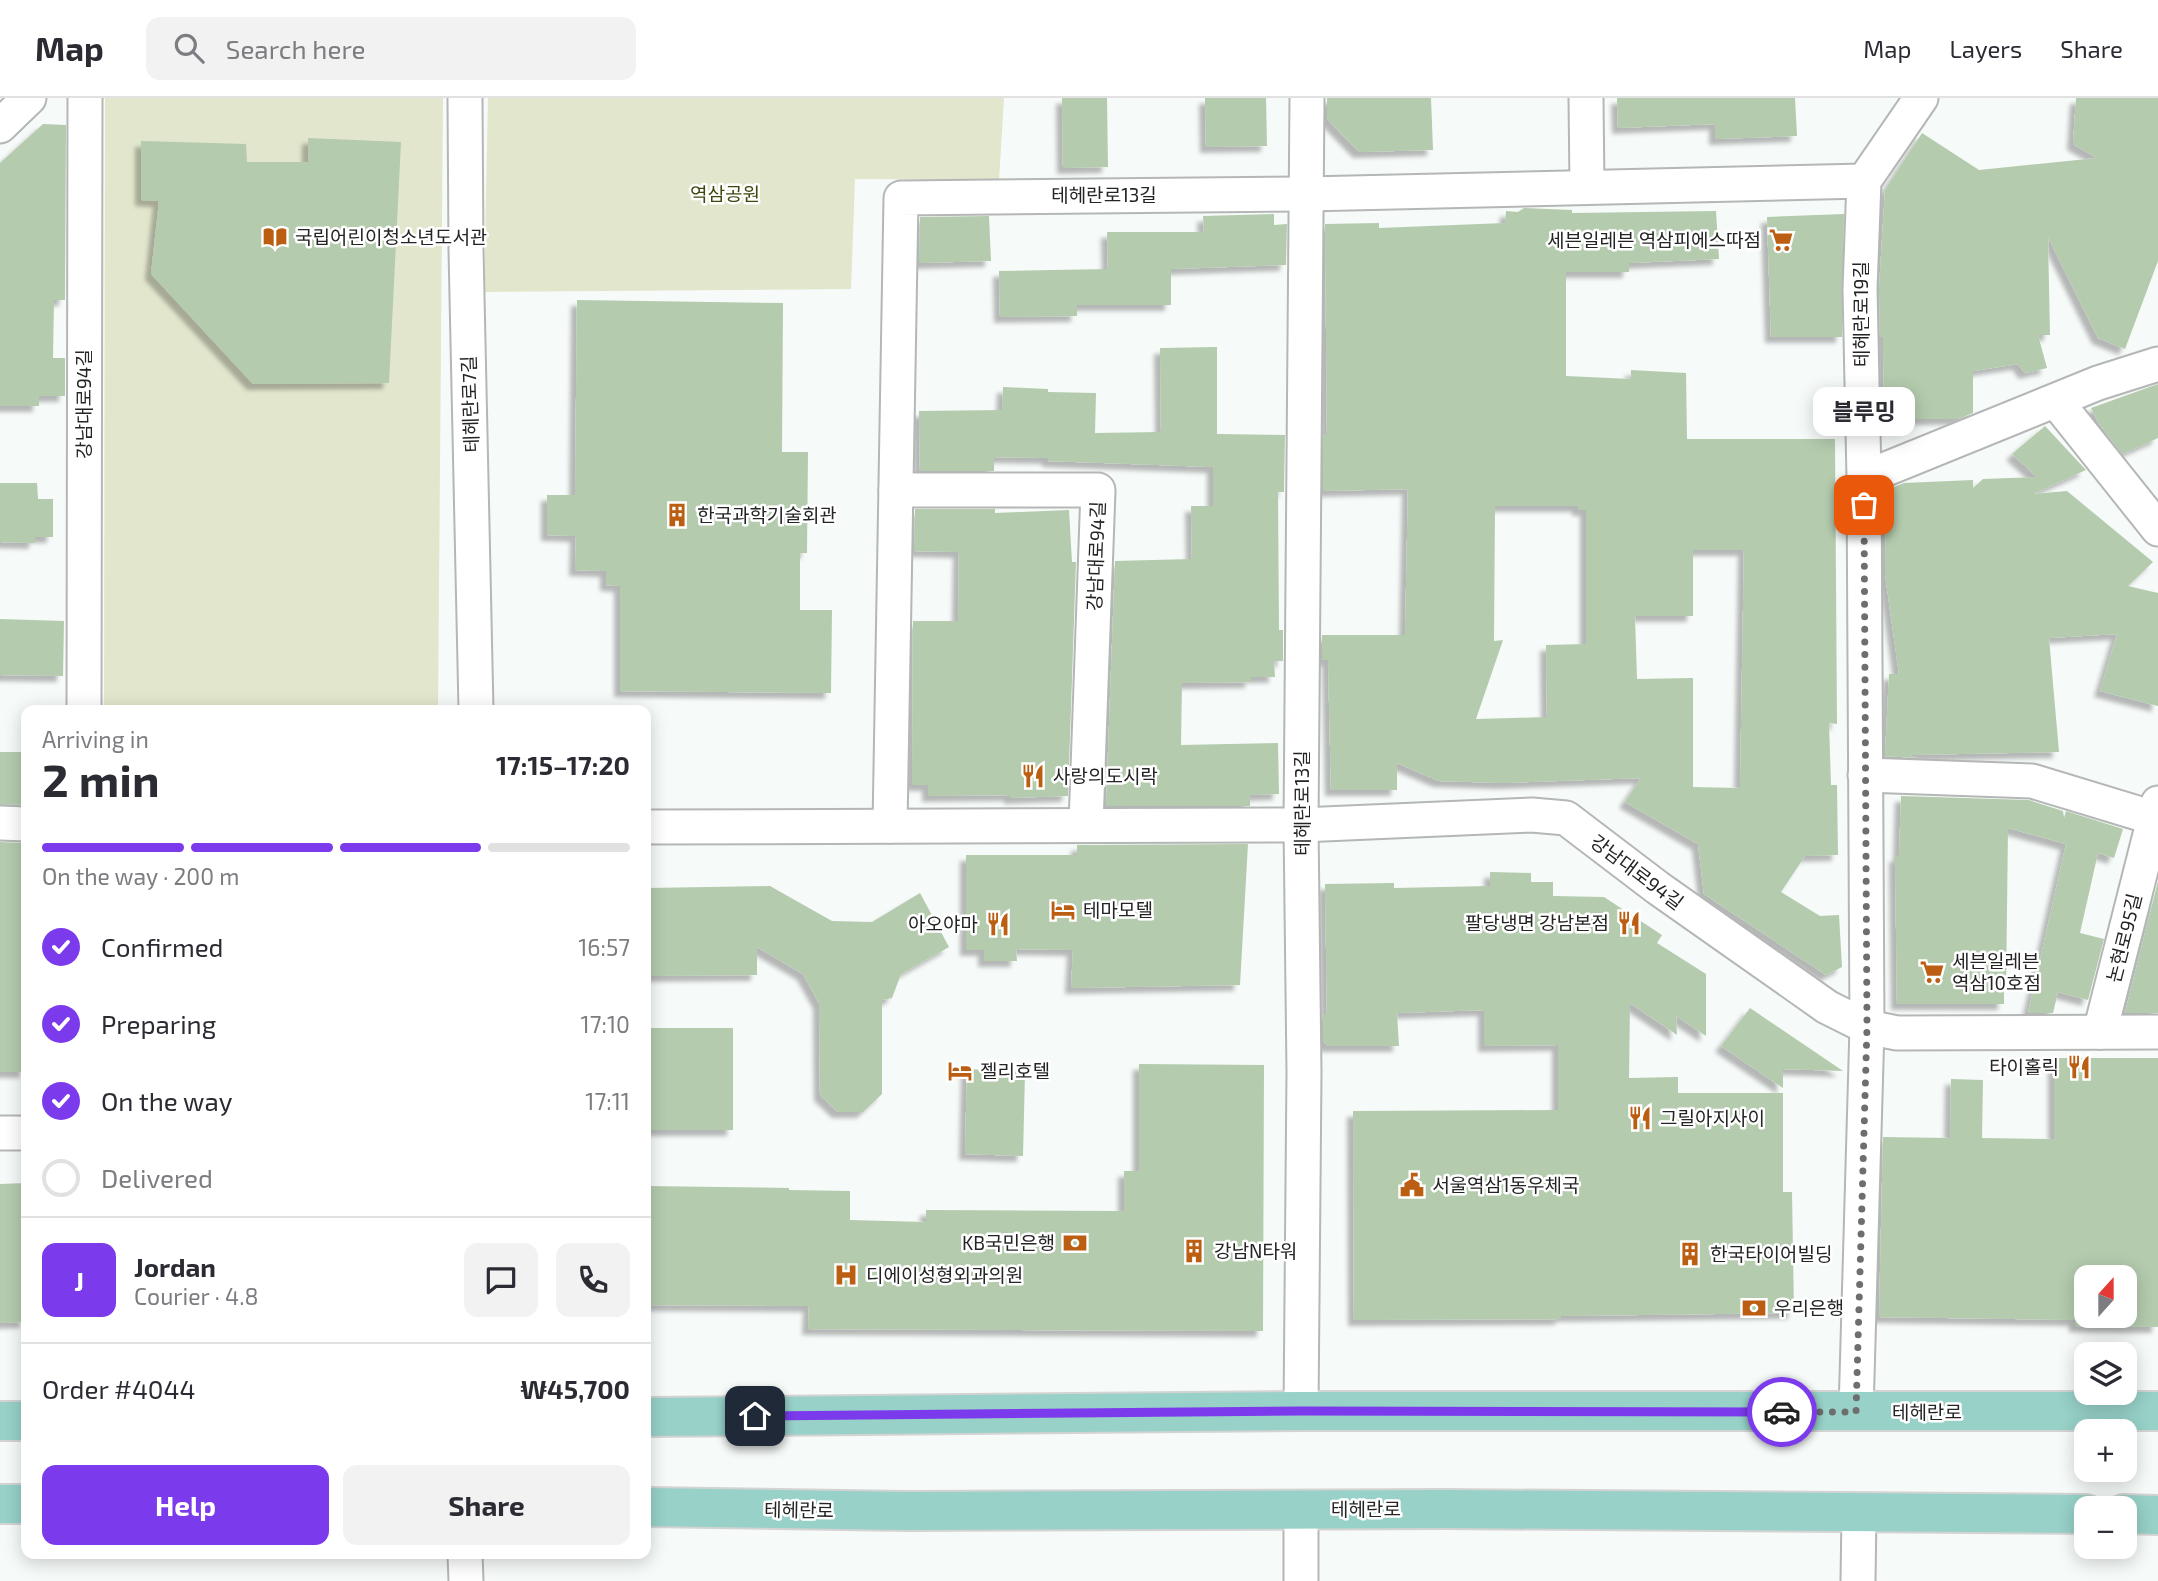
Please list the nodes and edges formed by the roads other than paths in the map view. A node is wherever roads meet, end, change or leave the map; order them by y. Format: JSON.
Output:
{"nodes":[{"id":1,"x":29,"y":98,"type":"edge"},
{"id":2,"x":85,"y":98,"type":"edge"},
{"id":3,"x":465,"y":98,"type":"edge"},
{"id":4,"x":1307,"y":98,"type":"edge"},
{"id":5,"x":1586,"y":98,"type":"edge"},
{"id":6,"x":1921,"y":98,"type":"edge"},
{"id":7,"x":0,"y":126,"type":"edge"},
{"id":8,"x":1864,"y":181,"type":"junction"},
{"id":9,"x":1587,"y":186,"type":"junction"},
{"id":10,"x":1307,"y":194,"type":"junction"},
{"id":11,"x":2156,"y":359,"type":"edge"},
{"id":12,"x":2056,"y":401,"type":"junction"},
{"id":13,"x":1864,"y":478,"type":"junction"},
{"id":14,"x":896,"y":491,"type":"junction"},
{"id":15,"x":2158,"y":529,"type":"edge"},
{"id":16,"x":84,"y":705,"type":"edge"},
{"id":17,"x":476,"y":705,"type":"edge"},
{"id":18,"x":1865,"y":775,"type":"junction"},
{"id":19,"x":2156,"y":811,"type":"edge"},
{"id":20,"x":0,"y":823,"type":"edge"},
{"id":21,"x":21,"y":824,"type":"edge"},
{"id":22,"x":1086,"y":824,"type":"junction"},
{"id":23,"x":1301,"y":825,"type":"junction"},
{"id":24,"x":890,"y":826,"type":"junction"},
{"id":25,"x":651,"y":827,"type":"edge"},
{"id":26,"x":1867,"y":1027,"type":"junction"},
{"id":27,"x":2100,"y":1032,"type":"junction"},
{"id":28,"x":2158,"y":1032,"type":"edge"},
{"id":29,"x":0,"y":1133,"type":"edge"},
{"id":30,"x":21,"y":1133,"type":"edge"},
{"id":31,"x":1301,"y":1411,"type":"junction"},
{"id":32,"x":2158,"y":1411,"type":"edge"},
{"id":33,"x":1856,"y":1412,"type":"junction"},
{"id":34,"x":651,"y":1418,"type":"edge"},
{"id":35,"x":0,"y":1421,"type":"edge"},
{"id":36,"x":21,"y":1421,"type":"edge"},
{"id":37,"x":0,"y":1504,"type":"edge"},
{"id":38,"x":21,"y":1504,"type":"edge"},
{"id":39,"x":651,"y":1507,"type":"edge"},
{"id":40,"x":1301,"y":1509,"type":"junction"},
{"id":41,"x":1859,"y":1513,"type":"junction"},
{"id":42,"x":2074,"y":1514,"type":"edge"},
{"id":43,"x":2137,"y":1514,"type":"edge"},
{"id":44,"x":2158,"y":1515,"type":"edge"},
{"id":45,"x":466,"y":1559,"type":"edge"},
{"id":46,"x":466,"y":1581,"type":"edge"},
{"id":47,"x":1301,"y":1581,"type":"edge"},
{"id":48,"x":1858,"y":1581,"type":"edge"}],
"edges":[{"from":1,"to":7,"type":"street"},
{"from":2,"to":16,"type":"street","name":"강남대로94길"},
{"from":3,"to":17,"type":"street","name":"테헤란로7길"},
{"from":4,"to":10,"type":"street","name":"테헤란로13길"},
{"from":5,"to":9,"type":"street"},
{"from":6,"to":8,"type":"street"},
{"from":8,"to":9,"type":"street"},
{"from":8,"to":13,"type":"street","name":"테헤란로19길"},
{"from":9,"to":10,"type":"street"},
{"from":10,"to":14,"type":"street","name":"테헤란로13길"},
{"from":10,"to":23,"type":"street","name":"테헤란로13길"},
{"from":11,"to":12,"type":"street"},
{"from":12,"to":13,"type":"street"},
{"from":12,"to":15,"type":"street"},
{"from":13,"to":18,"type":"street","name":"테헤란로19길"},
{"from":14,"to":22,"type":"street","name":"강남대로94길"},
{"from":14,"to":24,"type":"street"},
{"from":18,"to":19,"type":"street"},
{"from":18,"to":26,"type":"street","name":"테헤란로19길"},
{"from":19,"to":27,"type":"street","name":"논현로95길"},
{"from":20,"to":21,"type":"street"},
{"from":22,"to":23,"type":"street","name":"강남대로94길"},
{"from":22,"to":24,"type":"street","name":"강남대로94길"},
{"from":23,"to":26,"type":"street","name":"강남대로94길"},
{"from":23,"to":31,"type":"street","name":"테헤란로13길"},
{"from":24,"to":25,"type":"street","name":"강남대로94길"},
{"from":26,"to":27,"type":"street","name":"강남대로94길"},
{"from":26,"to":33,"type":"street","name":"테헤란로19길"},
{"from":27,"to":28,"type":"street","name":"강남대로94길"},
{"from":29,"to":30,"type":"street"},
{"from":31,"to":33,"type":"main road","name":"테헤란로"},
{"from":31,"to":34,"type":"main road","name":"테헤란로"},
{"from":32,"to":33,"type":"main road","name":"테헤란로"},
{"from":35,"to":36,"type":"main road"},
{"from":37,"to":38,"type":"main road"},
{"from":39,"to":40,"type":"main road","name":"테헤란로"},
{"from":40,"to":41,"type":"main road","name":"테헤란로"},
{"from":40,"to":47,"type":"street"},
{"from":41,"to":42,"type":"main road","name":"테헤란로"},
{"from":41,"to":48,"type":"street"},
{"from":43,"to":44,"type":"main road"},
{"from":45,"to":46,"type":"street"}]}
